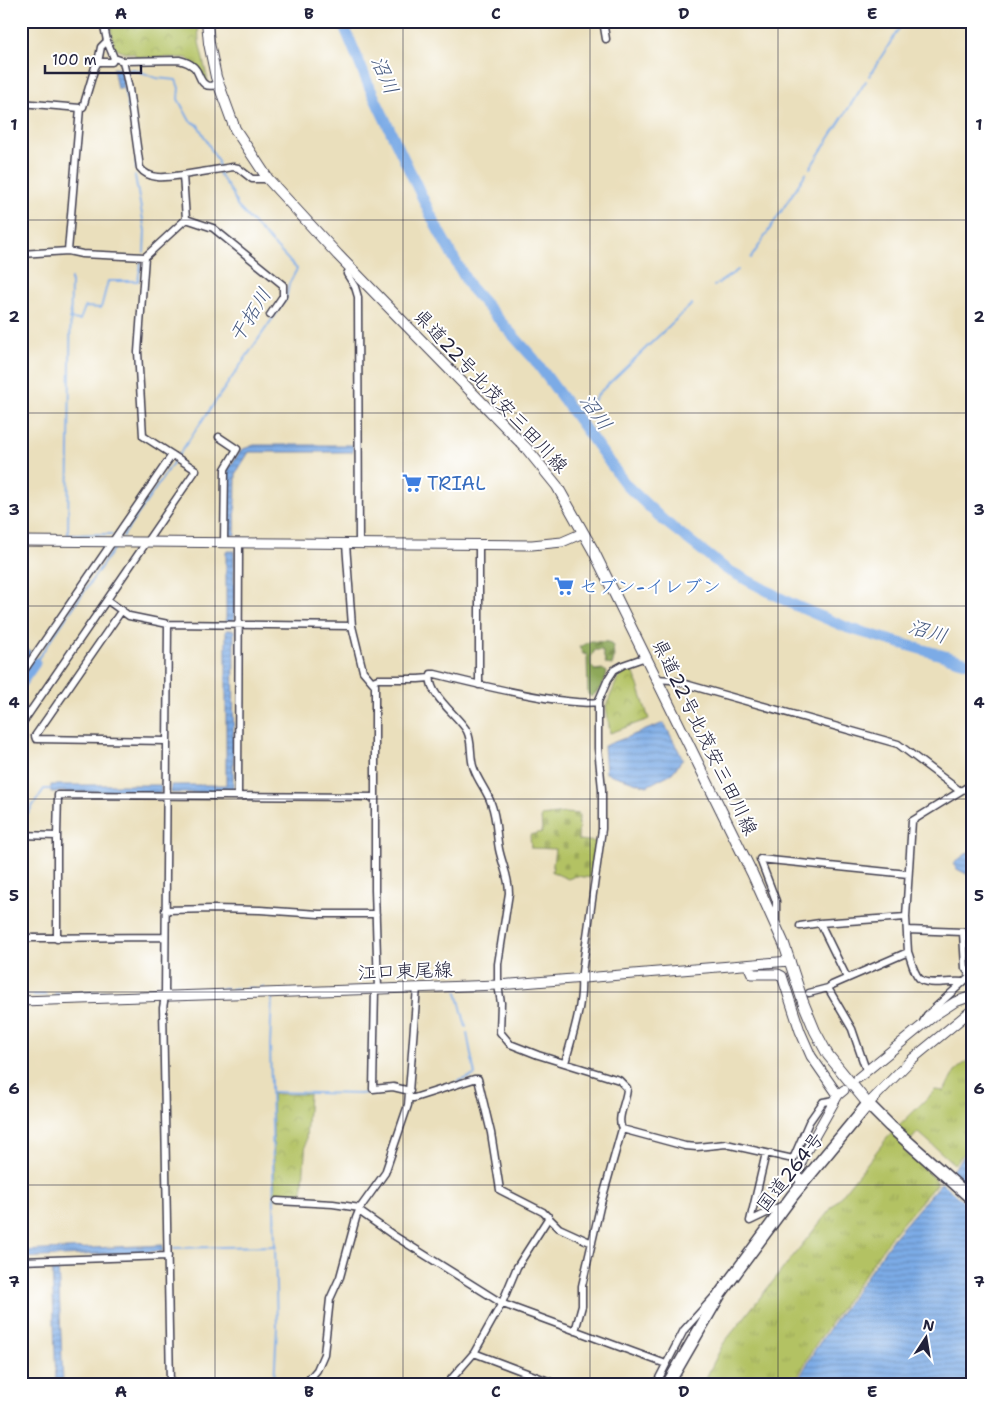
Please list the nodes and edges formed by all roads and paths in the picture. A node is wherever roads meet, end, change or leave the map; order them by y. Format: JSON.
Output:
{"nodes":[{"id":1,"x":103,"y":21,"type":"edge"},
{"id":2,"x":207,"y":21,"type":"edge"},
{"id":3,"x":603,"y":21,"type":"edge"},
{"id":4,"x":606,"y":39,"type":"dead end"},
{"id":5,"x":107,"y":41,"type":"junction"},
{"id":6,"x":114,"y":58,"type":"junction"},
{"id":7,"x":123,"y":61,"type":"junction"},
{"id":8,"x":98,"y":62,"type":"junction"},
{"id":9,"x":219,"y":85,"type":"junction"},
{"id":10,"x":21,"y":103,"type":"edge"},
{"id":11,"x":80,"y":108,"type":"junction"},
{"id":12,"x":183,"y":175,"type":"junction"},
{"id":13,"x":268,"y":179,"type":"junction"},
{"id":14,"x":186,"y":219,"type":"junction"},
{"id":15,"x":68,"y":252,"type":"junction"},
{"id":16,"x":21,"y":254,"type":"edge"},
{"id":17,"x":145,"y":257,"type":"junction"},
{"id":18,"x":350,"y":267,"type":"junction"},
{"id":19,"x":270,"y":315,"type":"dead end"},
{"id":20,"x":219,"y":437,"type":"dead end"},
{"id":21,"x":175,"y":457,"type":"junction"},
{"id":22,"x":583,"y":533,"type":"junction"},
{"id":23,"x":21,"y":541,"type":"edge"},
{"id":24,"x":113,"y":541,"type":"junction"},
{"id":25,"x":147,"y":542,"type":"junction"},
{"id":26,"x":224,"y":543,"type":"junction"},
{"id":27,"x":239,"y":543,"type":"junction"},
{"id":28,"x":346,"y":544,"type":"junction"},
{"id":29,"x":359,"y":544,"type":"junction"},
{"id":30,"x":479,"y":544,"type":"junction"},
{"id":31,"x":108,"y":600,"type":"junction"},
{"id":32,"x":122,"y":610,"type":"junction"},
{"id":33,"x":168,"y":624,"type":"junction"},
{"id":34,"x":238,"y":625,"type":"junction"},
{"id":35,"x":352,"y":626,"type":"junction"},
{"id":36,"x":646,"y":657,"type":"junction"},
{"id":37,"x":21,"y":675,"type":"edge"},
{"id":38,"x":430,"y":678,"type":"junction"},
{"id":39,"x":656,"y":679,"type":"junction"},
{"id":40,"x":373,"y":681,"type":"junction"},
{"id":41,"x":479,"y":685,"type":"junction"},
{"id":42,"x":598,"y":702,"type":"junction"},
{"id":43,"x":21,"y":725,"type":"edge"},
{"id":44,"x":167,"y":741,"type":"junction"},
{"id":45,"x":972,"y":784,"type":"edge"},
{"id":46,"x":960,"y":792,"type":"junction"},
{"id":47,"x":166,"y":796,"type":"junction"},
{"id":48,"x":238,"y":796,"type":"junction"},
{"id":49,"x":375,"y":797,"type":"junction"},
{"id":50,"x":21,"y":835,"type":"edge"},
{"id":51,"x":57,"y":836,"type":"junction"},
{"id":52,"x":908,"y":874,"type":"junction"},
{"id":53,"x":165,"y":910,"type":"junction"},
{"id":54,"x":376,"y":914,"type":"junction"},
{"id":55,"x":906,"y":917,"type":"junction"},
{"id":56,"x":820,"y":923,"type":"junction"},
{"id":57,"x":776,"y":926,"type":"junction"},
{"id":58,"x":800,"y":926,"type":"dead end"},
{"id":59,"x":908,"y":930,"type":"junction"},
{"id":60,"x":165,"y":936,"type":"junction"},
{"id":61,"x":21,"y":938,"type":"edge"},
{"id":62,"x":57,"y":938,"type":"junction"},
{"id":63,"x":908,"y":952,"type":"junction"},
{"id":64,"x":790,"y":960,"type":"junction"},
{"id":65,"x":748,"y":964,"type":"junction"},
{"id":66,"x":971,"y":975,"type":"edge"},
{"id":67,"x":847,"y":978,"type":"junction"},
{"id":68,"x":581,"y":979,"type":"junction"},
{"id":69,"x":962,"y":982,"type":"junction"},
{"id":70,"x":498,"y":984,"type":"junction"},
{"id":71,"x":417,"y":987,"type":"junction"},
{"id":72,"x":828,"y":988,"type":"junction"},
{"id":73,"x":376,"y":989,"type":"junction"},
{"id":74,"x":809,"y":993,"type":"dead end"},
{"id":75,"x":165,"y":996,"type":"junction"},
{"id":76,"x":972,"y":996,"type":"edge"},
{"id":77,"x":21,"y":1001,"type":"edge"},
{"id":78,"x":972,"y":1010,"type":"edge"},
{"id":79,"x":919,"y":1029,"type":"junction"},
{"id":80,"x":565,"y":1063,"type":"junction"},
{"id":81,"x":866,"y":1070,"type":"junction"},
{"id":82,"x":858,"y":1078,"type":"dead end"},
{"id":83,"x":410,"y":1095,"type":"junction"},
{"id":84,"x":839,"y":1095,"type":"junction"},
{"id":85,"x":868,"y":1104,"type":"junction"},
{"id":86,"x":622,"y":1129,"type":"junction"},
{"id":87,"x":766,"y":1153,"type":"junction"},
{"id":88,"x":802,"y":1183,"type":"junction"},
{"id":89,"x":972,"y":1199,"type":"edge"},
{"id":90,"x":277,"y":1201,"type":"dead end"},
{"id":91,"x":787,"y":1203,"type":"junction"},
{"id":92,"x":359,"y":1209,"type":"junction"},
{"id":93,"x":549,"y":1217,"type":"junction"},
{"id":94,"x":592,"y":1243,"type":"junction"},
{"id":95,"x":168,"y":1256,"type":"junction"},
{"id":96,"x":21,"y":1261,"type":"edge"},
{"id":97,"x":720,"y":1294,"type":"junction"},
{"id":98,"x":502,"y":1303,"type":"junction"},
{"id":99,"x":575,"y":1331,"type":"junction"},
{"id":100,"x":474,"y":1353,"type":"junction"},
{"id":101,"x":666,"y":1364,"type":"junction"},
{"id":102,"x":170,"y":1384,"type":"edge"},
{"id":103,"x":305,"y":1384,"type":"edge"},
{"id":104,"x":447,"y":1384,"type":"edge"},
{"id":105,"x":556,"y":1384,"type":"edge"},
{"id":106,"x":656,"y":1384,"type":"edge"},
{"id":107,"x":668,"y":1384,"type":"edge"}],
"edges":[{"from":1,"to":5,"type":"street"},
{"from":2,"to":9,"type":"main road","name":"県道22号北茂安三田川線"},
{"from":3,"to":4,"type":"street"},
{"from":5,"to":6,"type":"street"},
{"from":5,"to":8,"type":"street"},
{"from":6,"to":7,"type":"street"},
{"from":6,"to":8,"type":"street"},
{"from":7,"to":9,"type":"street"},
{"from":7,"to":12,"type":"street"},
{"from":8,"to":11,"type":"street"},
{"from":9,"to":13,"type":"main road","name":"県道22号北茂安三田川線"},
{"from":10,"to":11,"type":"street"},
{"from":11,"to":15,"type":"street"},
{"from":12,"to":13,"type":"street"},
{"from":12,"to":14,"type":"street"},
{"from":13,"to":18,"type":"main road","name":"県道22号北茂安三田川線"},
{"from":14,"to":17,"type":"street"},
{"from":14,"to":19,"type":"street"},
{"from":15,"to":16,"type":"street"},
{"from":15,"to":17,"type":"street"},
{"from":17,"to":21,"type":"street"},
{"from":18,"to":22,"type":"main road","name":"県道22号北茂安三田川線"},
{"from":18,"to":29,"type":"street"},
{"from":20,"to":26,"type":"street"},
{"from":21,"to":24,"type":"street"},
{"from":21,"to":25,"type":"street"},
{"from":22,"to":30,"type":"street"},
{"from":22,"to":36,"type":"main road","name":"県道22号北茂安三田川線"},
{"from":23,"to":24,"type":"street"},
{"from":24,"to":25,"type":"street"},
{"from":24,"to":37,"type":"street"},
{"from":25,"to":26,"type":"street"},
{"from":25,"to":31,"type":"street"},
{"from":26,"to":27,"type":"street"},
{"from":27,"to":28,"type":"street"},
{"from":27,"to":34,"type":"street"},
{"from":28,"to":29,"type":"street"},
{"from":28,"to":35,"type":"street"},
{"from":29,"to":30,"type":"street"},
{"from":30,"to":41,"type":"street"},
{"from":31,"to":32,"type":"street"},
{"from":31,"to":43,"type":"street"},
{"from":32,"to":33,"type":"street"},
{"from":32,"to":44,"type":"street"},
{"from":33,"to":34,"type":"street"},
{"from":33,"to":44,"type":"street"},
{"from":34,"to":35,"type":"street"},
{"from":34,"to":48,"type":"street"},
{"from":35,"to":40,"type":"street"},
{"from":36,"to":39,"type":"main road","name":"県道22号北茂安三田川線"},
{"from":36,"to":42,"type":"street"},
{"from":38,"to":40,"type":"street"},
{"from":38,"to":41,"type":"street"},
{"from":38,"to":70,"type":"street"},
{"from":39,"to":46,"type":"street"},
{"from":39,"to":57,"type":"main road","name":"県道22号北茂安三田川線"},
{"from":40,"to":49,"type":"street"},
{"from":41,"to":42,"type":"street"},
{"from":42,"to":68,"type":"street"},
{"from":44,"to":47,"type":"street"},
{"from":45,"to":46,"type":"street"},
{"from":46,"to":52,"type":"street"},
{"from":47,"to":48,"type":"street"},
{"from":47,"to":51,"type":"street"},
{"from":47,"to":53,"type":"street"},
{"from":48,"to":49,"type":"street"},
{"from":49,"to":54,"type":"street"},
{"from":50,"to":51,"type":"street"},
{"from":51,"to":62,"type":"street"},
{"from":52,"to":55,"type":"street"},
{"from":52,"to":57,"type":"street"},
{"from":53,"to":54,"type":"street"},
{"from":53,"to":60,"type":"street"},
{"from":54,"to":73,"type":"street"},
{"from":55,"to":56,"type":"street"},
{"from":55,"to":59,"type":"street"},
{"from":56,"to":58,"type":"street"},
{"from":56,"to":67,"type":"street"},
{"from":57,"to":64,"type":"main road","name":"県道22号北茂安三田川線"},
{"from":59,"to":63,"type":"street"},
{"from":59,"to":66,"type":"street"},
{"from":60,"to":62,"type":"street"},
{"from":60,"to":75,"type":"street"},
{"from":61,"to":62,"type":"street"},
{"from":63,"to":67,"type":"street"},
{"from":63,"to":69,"type":"street"},
{"from":64,"to":65,"type":"street","name":"江口東尾線"},
{"from":64,"to":85,"type":"main road","name":"県道22号北茂安三田川線"},
{"from":65,"to":68,"type":"street","name":"江口東尾線"},
{"from":65,"to":84,"type":"street"},
{"from":66,"to":69,"type":"street"},
{"from":67,"to":72,"type":"street"},
{"from":68,"to":70,"type":"street","name":"江口東尾線"},
{"from":68,"to":80,"type":"street"},
{"from":69,"to":79,"type":"street"},
{"from":70,"to":71,"type":"street","name":"江口東尾線"},
{"from":70,"to":80,"type":"street"},
{"from":71,"to":73,"type":"street","name":"江口東尾線"},
{"from":71,"to":83,"type":"street"},
{"from":72,"to":74,"type":"street"},
{"from":72,"to":81,"type":"street"},
{"from":73,"to":75,"type":"street","name":"江口東尾線"},
{"from":73,"to":83,"type":"street"},
{"from":75,"to":77,"type":"street","name":"江口東尾線"},
{"from":75,"to":95,"type":"street"},
{"from":76,"to":79,"type":"street"},
{"from":78,"to":85,"type":"street"},
{"from":79,"to":81,"type":"street"},
{"from":80,"to":86,"type":"street"},
{"from":81,"to":82,"type":"street"},
{"from":83,"to":92,"type":"street"},
{"from":83,"to":93,"type":"street"},
{"from":84,"to":87,"type":"street"},
{"from":84,"to":88,"type":"street"},
{"from":85,"to":88,"type":"highway","name":"国道264号"},
{"from":85,"to":89,"type":"highway"},
{"from":86,"to":87,"type":"street"},
{"from":86,"to":94,"type":"street"},
{"from":87,"to":91,"type":"street"},
{"from":88,"to":91,"type":"highway","name":"国道264号"},
{"from":90,"to":92,"type":"street"},
{"from":91,"to":97,"type":"highway","name":"国道264号"},
{"from":92,"to":98,"type":"street"},
{"from":92,"to":103,"type":"street"},
{"from":93,"to":94,"type":"street"},
{"from":93,"to":98,"type":"street"},
{"from":94,"to":99,"type":"street"},
{"from":95,"to":96,"type":"street"},
{"from":95,"to":102,"type":"street"},
{"from":97,"to":101,"type":"street"},
{"from":97,"to":107,"type":"highway","name":"国道264号"},
{"from":98,"to":99,"type":"street"},
{"from":98,"to":100,"type":"street"},
{"from":99,"to":101,"type":"street"},
{"from":100,"to":104,"type":"street"},
{"from":100,"to":105,"type":"street"},
{"from":101,"to":106,"type":"street"}]}
